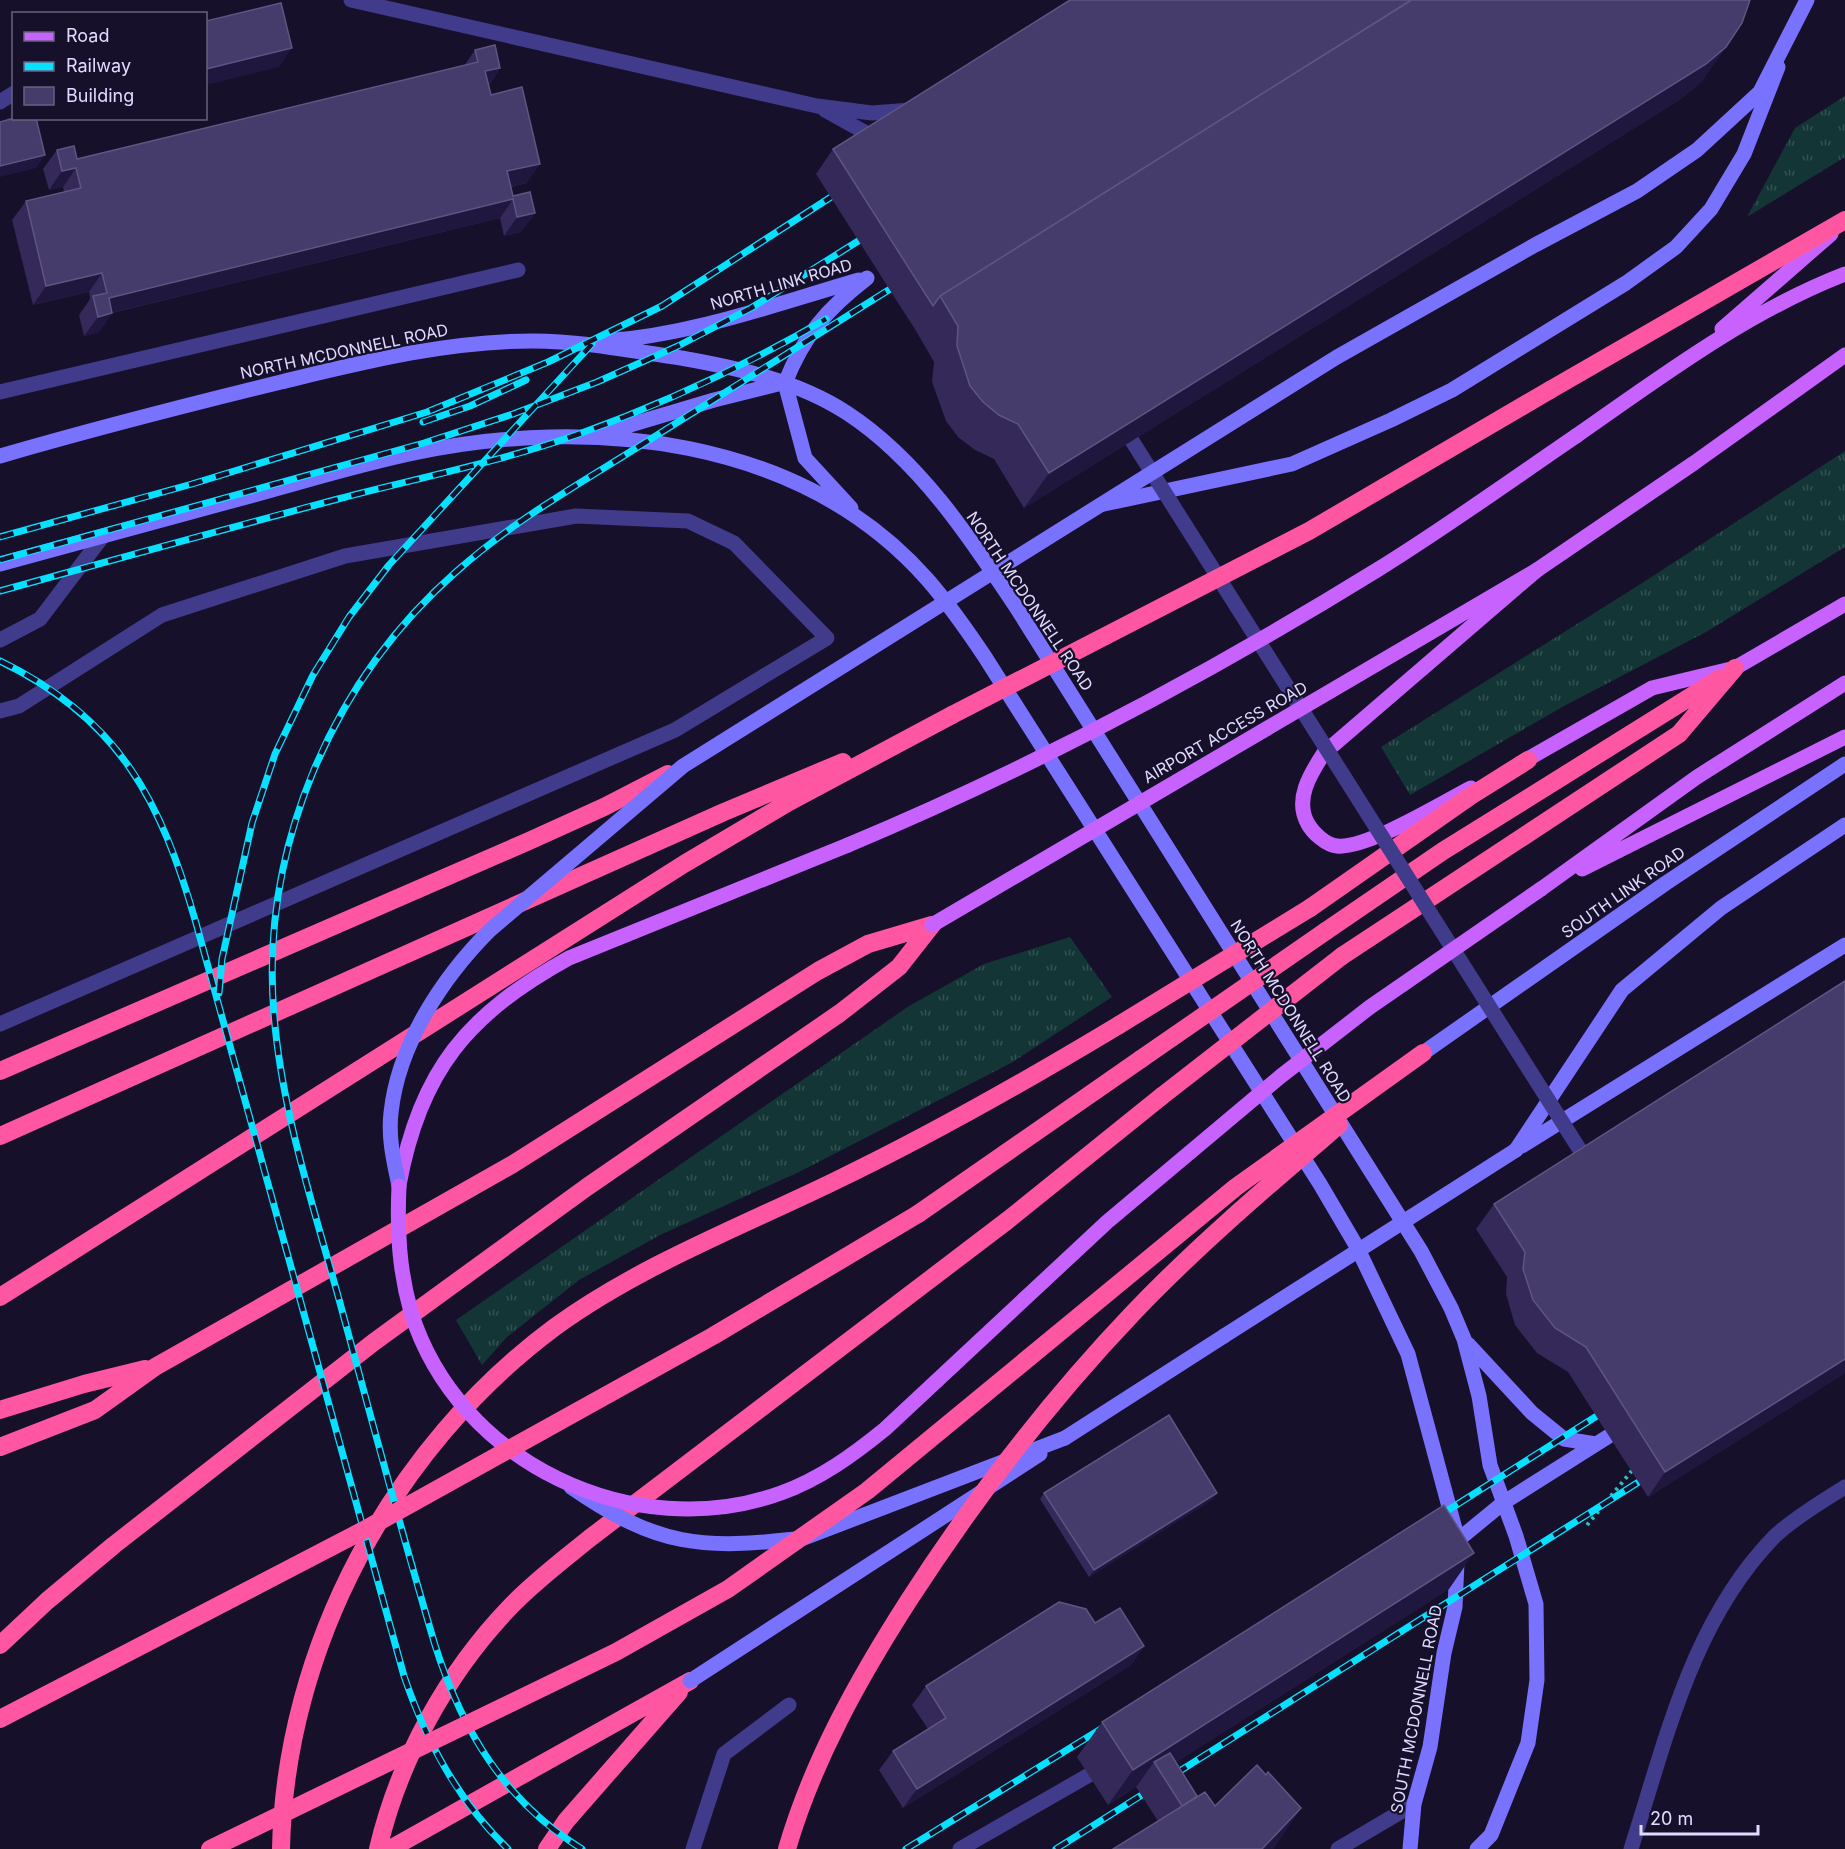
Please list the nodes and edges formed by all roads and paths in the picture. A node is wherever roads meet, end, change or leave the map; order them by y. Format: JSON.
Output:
{"nodes":[{"id":1,"x":351,"y":0,"type":"edge"},
{"id":2,"x":1804,"y":1,"type":"edge"},
{"id":3,"x":817,"y":106,"type":"junction"},
{"id":4,"x":917,"y":110,"type":"edge"},
{"id":5,"x":868,"y":134,"type":"edge"},
{"id":6,"x":1845,"y":221,"type":"edge"},
{"id":7,"x":518,"y":270,"type":"dead end"},
{"id":8,"x":1845,"y":274,"type":"edge"},
{"id":9,"x":570,"y":343,"type":"junction"},
{"id":10,"x":1698,"y":351,"type":"junction"},
{"id":11,"x":1845,"y":355,"type":"edge"},
{"id":12,"x":785,"y":383,"type":"junction"},
{"id":13,"x":0,"y":392,"type":"edge"},
{"id":14,"x":1103,"y":426,"type":"edge"},
{"id":15,"x":591,"y":436,"type":"junction"},
{"id":16,"x":0,"y":456,"type":"edge"},
{"id":17,"x":1104,"y":504,"type":"junction"},
{"id":18,"x":875,"y":532,"type":"junction"},
{"id":19,"x":104,"y":537,"type":"junction"},
{"id":20,"x":0,"y":564,"type":"edge"},
{"id":21,"x":1537,"y":570,"type":"junction"},
{"id":22,"x":1845,"y":604,"type":"edge"},
{"id":23,"x":0,"y":640,"type":"edge"},
{"id":24,"x":1735,"y":668,"type":"junction"},
{"id":25,"x":1845,"y":683,"type":"edge"},
{"id":26,"x":0,"y":711,"type":"edge"},
{"id":27,"x":952,"y":716,"type":"junction"},
{"id":28,"x":1845,"y":737,"type":"edge"},
{"id":29,"x":1528,"y":760,"type":"junction"},
{"id":30,"x":1845,"y":764,"type":"edge"},
{"id":31,"x":683,"y":766,"type":"junction"},
{"id":32,"x":1845,"y":825,"type":"edge"},
{"id":33,"x":1541,"y":889,"type":"junction"},
{"id":34,"x":932,"y":925,"type":"junction"},
{"id":35,"x":1845,"y":945,"type":"edge"},
{"id":36,"x":0,"y":1024,"type":"edge"},
{"id":37,"x":1423,"y":1053,"type":"junction"},
{"id":38,"x":5,"y":1068,"type":"edge"},
{"id":39,"x":0,"y":1136,"type":"edge"},
{"id":40,"x":1516,"y":1150,"type":"junction"},
{"id":41,"x":1597,"y":1177,"type":"edge"},
{"id":42,"x":399,"y":1186,"type":"junction"},
{"id":43,"x":0,"y":1297,"type":"edge"},
{"id":44,"x":1464,"y":1339,"type":"junction"},
{"id":45,"x":155,"y":1367,"type":"junction"},
{"id":46,"x":0,"y":1410,"type":"edge"},
{"id":47,"x":1065,"y":1437,"type":"junction"},
{"id":48,"x":0,"y":1447,"type":"edge"},
{"id":49,"x":1641,"y":1463,"type":"edge"},
{"id":50,"x":571,"y":1487,"type":"junction"},
{"id":51,"x":1845,"y":1487,"type":"edge"},
{"id":52,"x":1503,"y":1503,"type":"junction"},
{"id":53,"x":1587,"y":1525,"type":"dead end"},
{"id":54,"x":1458,"y":1540,"type":"junction"},
{"id":55,"x":1440,"y":1552,"type":"edge"},
{"id":56,"x":0,"y":1645,"type":"edge"},
{"id":57,"x":690,"y":1681,"type":"junction"},
{"id":58,"x":789,"y":1704,"type":"dead end"},
{"id":59,"x":0,"y":1719,"type":"edge"},
{"id":60,"x":1089,"y":1775,"type":"dead end"},
{"id":61,"x":1414,"y":1804,"type":"junction"},
{"id":62,"x":210,"y":1849,"type":"edge"},
{"id":63,"x":281,"y":1849,"type":"edge"},
{"id":64,"x":378,"y":1849,"type":"edge"},
{"id":65,"x":390,"y":1849,"type":"edge"},
{"id":66,"x":547,"y":1849,"type":"edge"},
{"id":67,"x":693,"y":1849,"type":"edge"},
{"id":68,"x":787,"y":1849,"type":"edge"},
{"id":69,"x":960,"y":1849,"type":"edge"},
{"id":70,"x":1338,"y":1849,"type":"edge"},
{"id":71,"x":1410,"y":1849,"type":"edge"},
{"id":72,"x":1477,"y":1849,"type":"edge"},
{"id":73,"x":1631,"y":1849,"type":"edge"}],
"edges":[{"from":1,"to":3,"type":"lane"},
{"from":2,"to":17,"type":"street","bridge":true},
{"from":2,"to":17,"type":"street","bridge":true},
{"from":3,"to":4,"type":"lane"},
{"from":3,"to":5,"type":"lane"},
{"from":6,"to":10,"type":"main road"},
{"from":6,"to":27,"type":"highway","bridge":true},
{"from":7,"to":13,"type":"lane"},
{"from":8,"to":10,"type":"main road"},
{"from":9,"to":12,"type":"street","name":"NORTH MCDONNELL ROAD"},
{"from":9,"to":12,"type":"street","name":"NORTH LINK ROAD"},
{"from":9,"to":16,"type":"street","name":"NORTH MCDONNELL ROAD"},
{"from":10,"to":42,"type":"main road","bridge":true},
{"from":11,"to":21,"type":"main road"},
{"from":12,"to":15,"type":"street"},
{"from":12,"to":18,"type":"street"},
{"from":12,"to":44,"type":"street","name":"NORTH MCDONNELL ROAD"},
{"from":14,"to":41,"type":"lane","bridge":true},
{"from":15,"to":18,"type":"street"},
{"from":15,"to":19,"type":"street"},
{"from":17,"to":31,"type":"street","bridge":true},
{"from":18,"to":54,"type":"street"},
{"from":19,"to":20,"type":"street"},
{"from":19,"to":23,"type":"lane"},
{"from":21,"to":29,"type":"main road"},
{"from":21,"to":34,"type":"main road","name":"AIRPORT ACCESS ROAD","bridge":true},
{"from":22,"to":24,"type":"main road"},
{"from":24,"to":29,"type":"main road"},
{"from":24,"to":59,"type":"highway","bridge":true},
{"from":24,"to":64,"type":"highway","bridge":true},
{"from":25,"to":33,"type":"main road"},
{"from":26,"to":36,"type":"lane"},
{"from":27,"to":39,"type":"highway","bridge":true},
{"from":27,"to":43,"type":"highway","bridge":true},
{"from":28,"to":33,"type":"main road"},
{"from":29,"to":63,"type":"highway","bridge":true},
{"from":30,"to":37,"type":"street","name":"SOUTH LINK ROAD"},
{"from":31,"to":38,"type":"highway","bridge":true},
{"from":31,"to":42,"type":"street","bridge":true},
{"from":32,"to":40,"type":"street"},
{"from":33,"to":50,"type":"main road","bridge":true},
{"from":34,"to":45,"type":"highway"},
{"from":34,"to":56,"type":"highway"},
{"from":35,"to":40,"type":"street"},
{"from":37,"to":62,"type":"highway","bridge":true},
{"from":37,"to":68,"type":"highway","bridge":true},
{"from":40,"to":47,"type":"street","bridge":true},
{"from":42,"to":50,"type":"main road","bridge":true},
{"from":44,"to":52,"type":"street","name":"NORTH MCDONNELL ROAD"},
{"from":44,"to":52,"type":"street"},
{"from":45,"to":46,"type":"highway"},
{"from":45,"to":48,"type":"highway"},
{"from":47,"to":50,"type":"street","bridge":true},
{"from":47,"to":57,"type":"street","bridge":true},
{"from":49,"to":53,"type":"path"},
{"from":51,"to":73,"type":"lane"},
{"from":52,"to":54,"type":"street"},
{"from":52,"to":72,"type":"street"},
{"from":54,"to":55,"type":"lane"},
{"from":54,"to":61,"type":"street","name":"SOUTH MCDONNELL ROAD"},
{"from":57,"to":65,"type":"highway"},
{"from":57,"to":66,"type":"highway"},
{"from":58,"to":67,"type":"lane"},
{"from":60,"to":69,"type":"lane"},
{"from":61,"to":70,"type":"lane"},
{"from":61,"to":71,"type":"street","name":"SOUTH MCDONNELL ROAD"}]}
